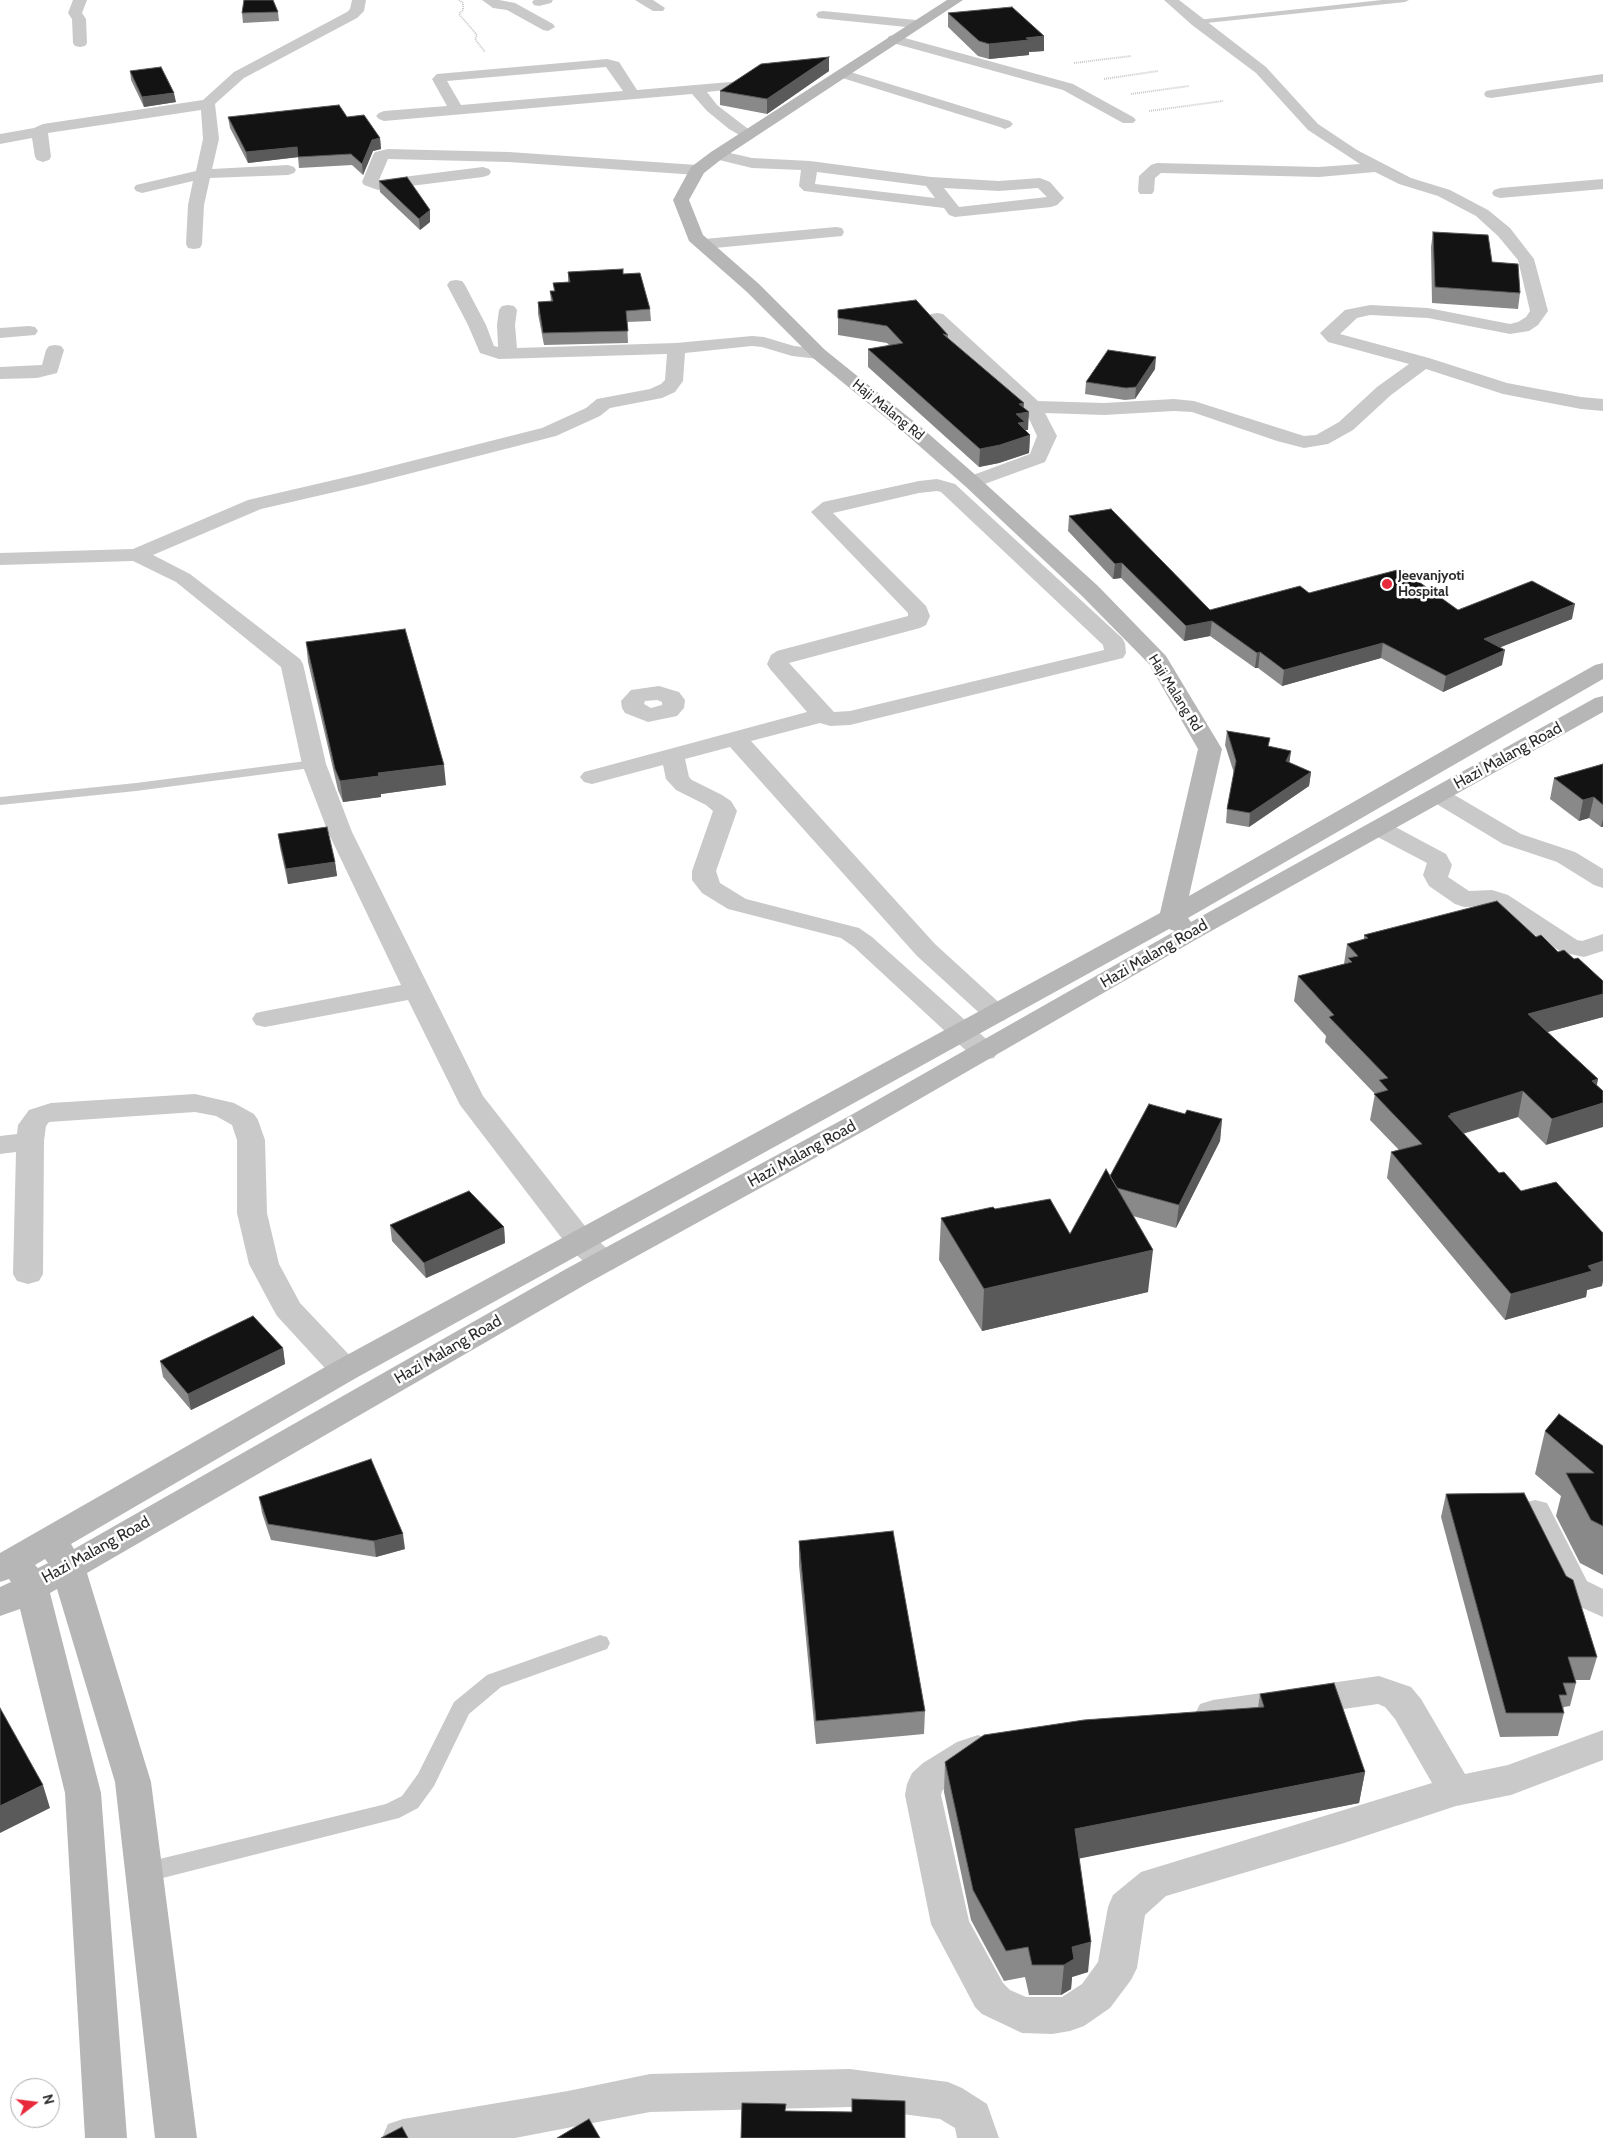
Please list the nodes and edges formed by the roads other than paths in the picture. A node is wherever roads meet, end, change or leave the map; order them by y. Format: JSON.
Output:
{"nodes":[{"id":1,"x":80,"y":0,"type":"edge"},
{"id":2,"x":359,"y":0,"type":"edge"},
{"id":3,"x":489,"y":0,"type":"edge"},
{"id":4,"x":642,"y":0,"type":"edge"},
{"id":5,"x":956,"y":0,"type":"edge"},
{"id":6,"x":1406,"y":0,"type":"edge"},
{"id":7,"x":1168,"y":1,"type":"edge"},
{"id":8,"x":658,"y":8,"type":"dead end"},
{"id":9,"x":823,"y":15,"type":"dead end"},
{"id":10,"x":1197,"y":22,"type":"junction"},
{"id":11,"x":916,"y":24,"type":"junction"},
{"id":12,"x":548,"y":27,"type":"dead end"},
{"id":13,"x":80,"y":43,"type":"dead end"},
{"id":14,"x":888,"y":43,"type":"junction"},
{"id":15,"x":837,"y":69,"type":"junction"},
{"id":16,"x":1603,"y":78,"type":"edge"},
{"id":17,"x":730,"y":86,"type":"edge"},
{"id":18,"x":696,"y":89,"type":"junction"},
{"id":19,"x":632,"y":94,"type":"junction"},
{"id":20,"x":1491,"y":94,"type":"dead end"},
{"id":21,"x":1091,"y":99,"type":"junction"},
{"id":22,"x":208,"y":104,"type":"junction"},
{"id":23,"x":456,"y":109,"type":"junction"},
{"id":24,"x":728,"y":110,"type":"edge"},
{"id":25,"x":384,"y":116,"type":"dead end"},
{"id":26,"x":1124,"y":118,"type":"road end"},
{"id":27,"x":765,"y":124,"type":"junction"},
{"id":28,"x":1005,"y":124,"type":"dead end"},
{"id":29,"x":39,"y":132,"type":"junction"},
{"id":30,"x":748,"y":135,"type":"junction"},
{"id":31,"x":0,"y":139,"type":"edge"},
{"id":32,"x":717,"y":155,"type":"junction"},
{"id":33,"x":491,"y":156,"type":"junction"},
{"id":34,"x":43,"y":157,"type":"dead end"},
{"id":35,"x":810,"y":166,"type":"junction"},
{"id":36,"x":1378,"y":167,"type":"junction"},
{"id":37,"x":288,"y":170,"type":"dead end"},
{"id":38,"x":697,"y":170,"type":"junction"},
{"id":39,"x":203,"y":174,"type":"junction"},
{"id":40,"x":932,"y":182,"type":"junction"},
{"id":41,"x":1603,"y":184,"type":"edge"},
{"id":42,"x":142,"y":188,"type":"dead end"},
{"id":43,"x":1146,"y":191,"type":"dead end"},
{"id":44,"x":1500,"y":193,"type":"dead end"},
{"id":45,"x":948,"y":204,"type":"junction"},
{"id":46,"x":836,"y":232,"type":"dead end"},
{"id":47,"x":194,"y":244,"type":"dead end"},
{"id":48,"x":704,"y":244,"type":"junction"},
{"id":49,"x":456,"y":285,"type":"dead end"},
{"id":50,"x":508,"y":310,"type":"dead end"},
{"id":51,"x":937,"y":318,"type":"dead end"},
{"id":52,"x":29,"y":331,"type":"dead end"},
{"id":53,"x":0,"y":333,"type":"edge"},
{"id":54,"x":676,"y":348,"type":"junction"},
{"id":55,"x":55,"y":350,"type":"dead end"},
{"id":56,"x":508,"y":354,"type":"junction"},
{"id":57,"x":819,"y":354,"type":"junction"},
{"id":58,"x":1423,"y":362,"type":"junction"},
{"id":59,"x":0,"y":373,"type":"edge"},
{"id":60,"x":1603,"y":405,"type":"edge"},
{"id":61,"x":1033,"y":407,"type":"junction"},
{"id":62,"x":972,"y":482,"type":"junction"},
{"id":63,"x":136,"y":555,"type":"junction"},
{"id":64,"x":0,"y":559,"type":"edge"},
{"id":65,"x":1603,"y":670,"type":"edge"},
{"id":66,"x":1576,"y":685,"type":"junction"},
{"id":67,"x":1603,"y":701,"type":"edge"},
{"id":68,"x":822,"y":714,"type":"junction"},
{"id":69,"x":677,"y":736,"type":"junction"},
{"id":70,"x":735,"y":738,"type":"junction"},
{"id":71,"x":314,"y":764,"type":"junction"},
{"id":72,"x":592,"y":777,"type":"dead end"},
{"id":73,"x":1438,"y":795,"type":"junction"},
{"id":74,"x":0,"y":801,"type":"edge"},
{"id":75,"x":1379,"y":828,"type":"junction"},
{"id":76,"x":1603,"y":880,"type":"edge"},
{"id":77,"x":1205,"y":898,"type":"junction"},
{"id":78,"x":1230,"y":911,"type":"junction"},
{"id":79,"x":1180,"y":925,"type":"junction"},
{"id":80,"x":1603,"y":942,"type":"edge"},
{"id":81,"x":417,"y":990,"type":"junction"},
{"id":82,"x":996,"y":1014,"type":"junction"},
{"id":83,"x":264,"y":1019,"type":"dead end"},
{"id":84,"x":961,"y":1033,"type":"junction"},
{"id":85,"x":984,"y":1052,"type":"junction"},
{"id":86,"x":30,"y":1141,"type":"junction"},
{"id":87,"x":0,"y":1145,"type":"edge"},
{"id":88,"x":581,"y":1242,"type":"junction"},
{"id":89,"x":603,"y":1262,"type":"junction"},
{"id":90,"x":28,"y":1274,"type":"dead end"},
{"id":91,"x":345,"y":1370,"type":"junction"},
{"id":92,"x":1535,"y":1512,"type":"edge"},
{"id":93,"x":60,"y":1554,"type":"junction"},
{"id":94,"x":11,"y":1579,"type":"edge"},
{"id":95,"x":1603,"y":1604,"type":"edge"},
{"id":96,"x":600,"y":1643,"type":"dead end"},
{"id":97,"x":1185,"y":1718,"type":"edge"},
{"id":98,"x":1010,"y":1745,"type":"edge"},
{"id":99,"x":1603,"y":1745,"type":"edge"},
{"id":100,"x":1456,"y":1792,"type":"junction"},
{"id":101,"x":143,"y":1873,"type":"junction"},
{"id":102,"x":106,"y":2138,"type":"edge"},
{"id":103,"x":176,"y":2138,"type":"edge"},
{"id":104,"x":403,"y":2138,"type":"edge"},
{"id":105,"x":978,"y":2138,"type":"edge"}],
"edges":[{"from":1,"to":13,"type":"street"},
{"from":2,"to":22,"type":"street"},
{"from":3,"to":12,"type":"street"},
{"from":4,"to":8,"type":"street"},
{"from":5,"to":11,"type":"street","name":"Haji Malang Rd"},
{"from":6,"to":10,"type":"lane"},
{"from":7,"to":10,"type":"street"},
{"from":9,"to":11,"type":"street"},
{"from":10,"to":36,"type":"street"},
{"from":11,"to":14,"type":"street","name":"Haji Malang Rd"},
{"from":14,"to":15,"type":"street","name":"Haji Malang Rd"},
{"from":14,"to":21,"type":"street"},
{"from":14,"to":21,"type":"street"},
{"from":15,"to":27,"type":"street","name":"Haji Malang Rd"},
{"from":15,"to":28,"type":"street"},
{"from":16,"to":20,"type":"street"},
{"from":17,"to":18,"type":"street"},
{"from":18,"to":19,"type":"street"},
{"from":18,"to":30,"type":"street"},
{"from":19,"to":23,"type":"street"},
{"from":19,"to":23,"type":"street"},
{"from":21,"to":26,"type":"street"},
{"from":22,"to":29,"type":"street"},
{"from":22,"to":39,"type":"street"},
{"from":23,"to":25,"type":"street"},
{"from":24,"to":27,"type":"street"},
{"from":27,"to":30,"type":"street","name":"Haji Malang Rd"},
{"from":29,"to":31,"type":"street"},
{"from":29,"to":34,"type":"street"},
{"from":30,"to":32,"type":"street","name":"Haji Malang Rd"},
{"from":32,"to":35,"type":"street"},
{"from":32,"to":38,"type":"street","name":"Haji Malang Rd"},
{"from":33,"to":33,"type":"street"},
{"from":33,"to":38,"type":"street"},
{"from":35,"to":40,"type":"street"},
{"from":35,"to":45,"type":"street"},
{"from":36,"to":43,"type":"street"},
{"from":36,"to":58,"type":"street"},
{"from":37,"to":39,"type":"street"},
{"from":38,"to":48,"type":"street","name":"Haji Malang Rd"},
{"from":39,"to":42,"type":"street"},
{"from":39,"to":47,"type":"street"},
{"from":40,"to":45,"type":"street"},
{"from":40,"to":45,"type":"street"},
{"from":41,"to":44,"type":"street"},
{"from":46,"to":48,"type":"street"},
{"from":48,"to":57,"type":"street","name":"Haji Malang Rd"},
{"from":49,"to":56,"type":"street"},
{"from":50,"to":56,"type":"street"},
{"from":51,"to":61,"type":"street"},
{"from":52,"to":53,"type":"street"},
{"from":54,"to":56,"type":"street"},
{"from":54,"to":57,"type":"street"},
{"from":54,"to":63,"type":"street"},
{"from":55,"to":59,"type":"street"},
{"from":57,"to":62,"type":"street","name":"Haji Malang Rd"},
{"from":58,"to":60,"type":"street"},
{"from":58,"to":61,"type":"street"},
{"from":61,"to":62,"type":"street"},
{"from":62,"to":79,"type":"street","name":"Haji Malang Rd"},
{"from":63,"to":64,"type":"street"},
{"from":63,"to":71,"type":"street"},
{"from":65,"to":66,"type":"street","name":"Hazi Malang Road"},
{"from":66,"to":67,"type":"street"},
{"from":66,"to":77,"type":"street","name":"Hazi Malang Road"},
{"from":67,"to":73,"type":"street","name":"Hazi Malang Road"},
{"from":68,"to":68,"type":"street"},
{"from":68,"to":70,"type":"street"},
{"from":69,"to":70,"type":"street"},
{"from":69,"to":72,"type":"street"},
{"from":69,"to":84,"type":"street"},
{"from":70,"to":82,"type":"street"},
{"from":71,"to":74,"type":"lane"},
{"from":71,"to":81,"type":"street"},
{"from":73,"to":75,"type":"street","name":"Hazi Malang Road"},
{"from":73,"to":76,"type":"street"},
{"from":75,"to":78,"type":"street","name":"Hazi Malang Road"},
{"from":75,"to":80,"type":"street"},
{"from":77,"to":78,"type":"street"},
{"from":77,"to":79,"type":"street","name":"Hazi Malang Road"},
{"from":78,"to":79,"type":"street","name":"Hazi Malang Road"},
{"from":79,"to":82,"type":"street","name":"Hazi Malang Road"},
{"from":79,"to":85,"type":"street","name":"Hazi Malang Road"},
{"from":81,"to":83,"type":"street"},
{"from":81,"to":88,"type":"street"},
{"from":82,"to":84,"type":"street","name":"Hazi Malang Road"},
{"from":84,"to":85,"type":"street"},
{"from":84,"to":88,"type":"street","name":"Hazi Malang Road"},
{"from":85,"to":89,"type":"street","name":"Hazi Malang Road"},
{"from":86,"to":87,"type":"street"},
{"from":86,"to":90,"type":"street"},
{"from":86,"to":91,"type":"street"},
{"from":88,"to":89,"type":"street"},
{"from":88,"to":91,"type":"street","name":"Hazi Malang Road"},
{"from":89,"to":93,"type":"street","name":"Hazi Malang Road"},
{"from":91,"to":93,"type":"street","name":"Hazi Malang Road"},
{"from":92,"to":95,"type":"street"},
{"from":93,"to":94,"type":"street","name":"Hazi Malang Road"},
{"from":93,"to":101,"type":"street"},
{"from":94,"to":102,"type":"street"},
{"from":96,"to":101,"type":"lane"},
{"from":97,"to":100,"type":"street"},
{"from":98,"to":100,"type":"street"},
{"from":99,"to":100,"type":"street"},
{"from":101,"to":103,"type":"street"},
{"from":104,"to":105,"type":"street"}]}
